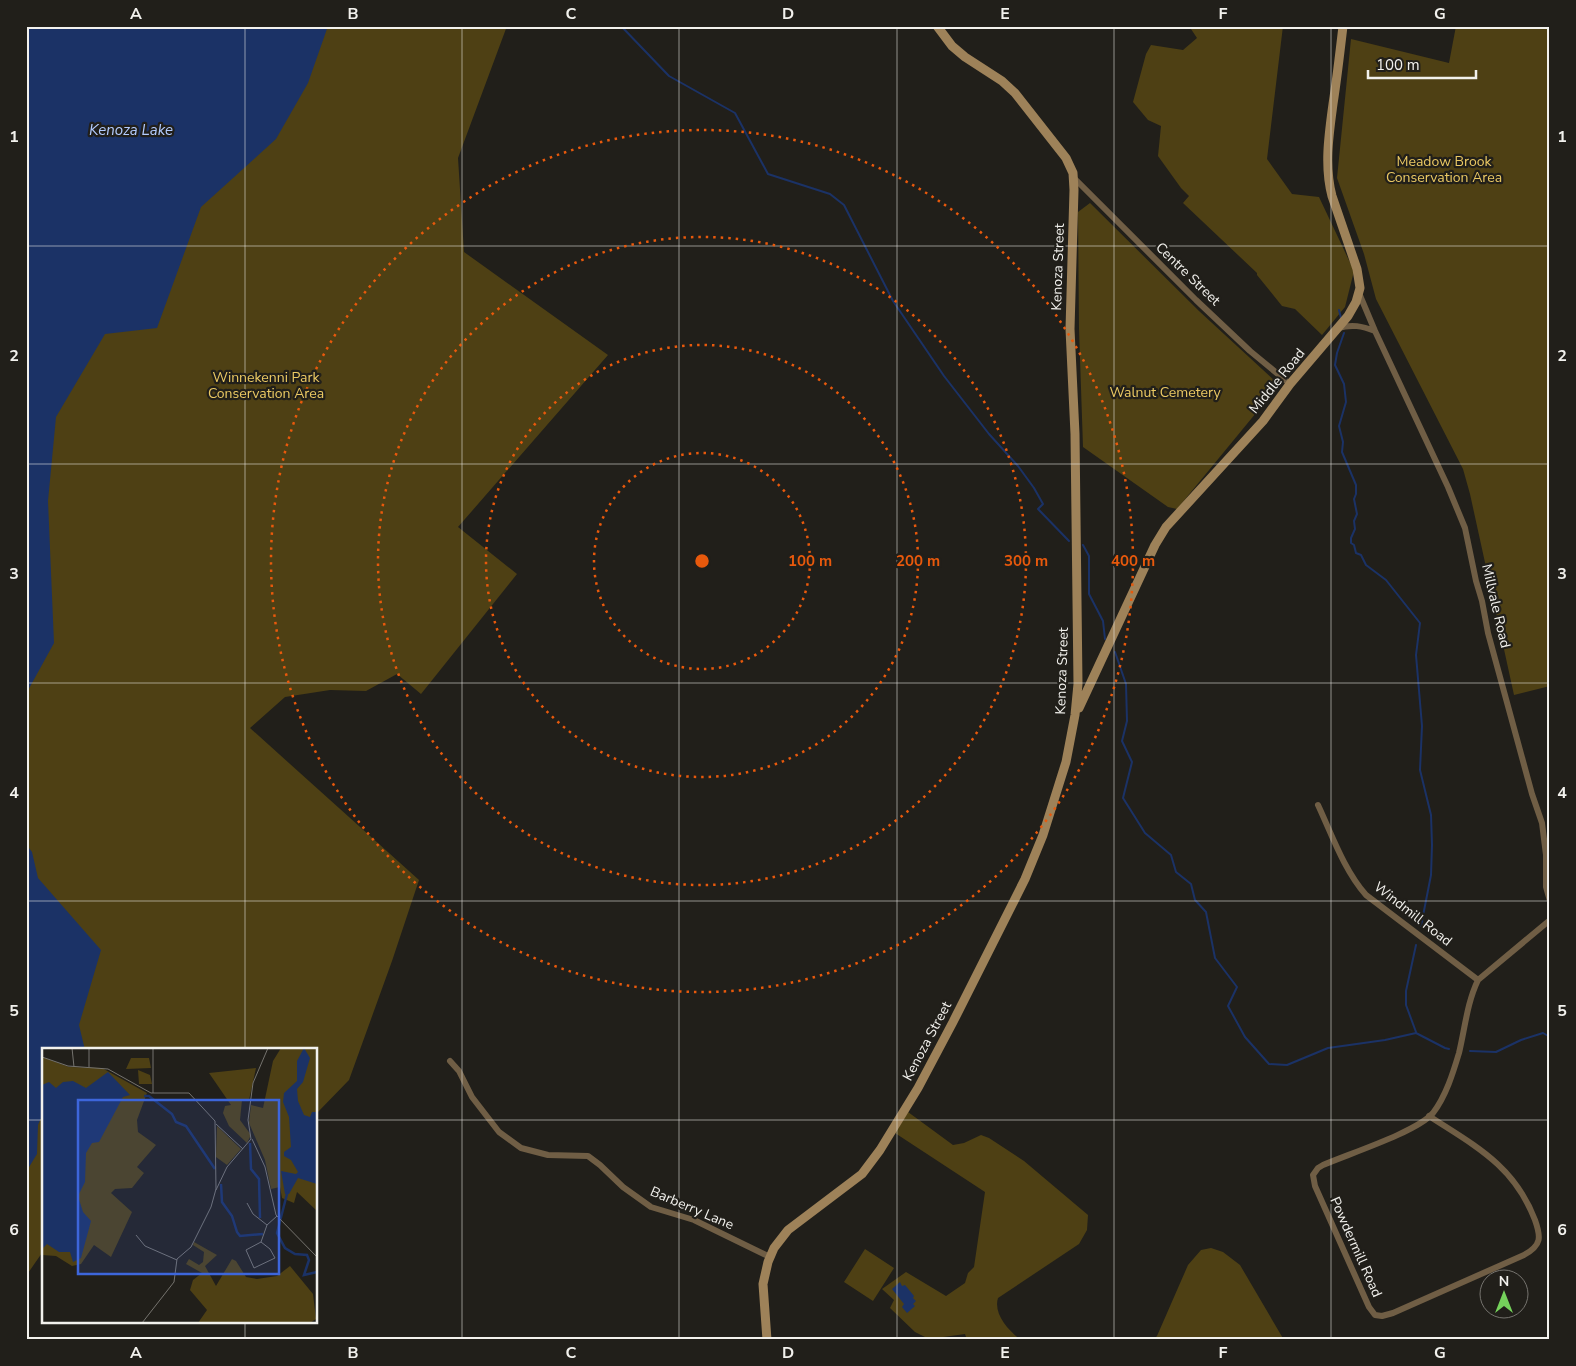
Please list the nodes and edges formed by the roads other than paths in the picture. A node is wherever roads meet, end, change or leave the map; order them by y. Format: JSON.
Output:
{"nodes":[{"id":1,"x":937,"y":26,"type":"edge"},
{"id":2,"x":1343,"y":26,"type":"edge"},
{"id":3,"x":1074,"y":178,"type":"junction"},
{"id":4,"x":1359,"y":293,"type":"junction"},
{"id":5,"x":1338,"y":328,"type":"junction"},
{"id":6,"x":1375,"y":331,"type":"junction"},
{"id":7,"x":1290,"y":384,"type":"junction"},
{"id":8,"x":1076,"y":716,"type":"junction"},
{"id":9,"x":1318,"y":805,"type":"dead end"},
{"id":10,"x":1550,"y":900,"type":"edge"},
{"id":11,"x":1550,"y":920,"type":"edge"},
{"id":12,"x":1478,"y":980,"type":"junction"},
{"id":13,"x":450,"y":1061,"type":"dead end"},
{"id":14,"x":1429,"y":1116,"type":"junction"},
{"id":15,"x":770,"y":1257,"type":"junction"},
{"id":16,"x":767,"y":1340,"type":"edge"}],
"edges":[{"from":1,"to":3,"type":"street","name":"Kenoza Street"},
{"from":2,"to":4,"type":"street"},
{"from":3,"to":7,"type":"street","name":"Centre Street"},
{"from":3,"to":8,"type":"street","name":"Kenoza Street"},
{"from":4,"to":5,"type":"street","name":"Middle Road"},
{"from":4,"to":6,"type":"street","name":"Millvale Road"},
{"from":5,"to":6,"type":"street"},
{"from":5,"to":7,"type":"street","name":"Middle Road"},
{"from":6,"to":10,"type":"street","name":"Millvale Road"},
{"from":7,"to":8,"type":"street","name":"Middle Road"},
{"from":8,"to":15,"type":"street","name":"Kenoza Street"},
{"from":9,"to":12,"type":"street","name":"Windmill Road"},
{"from":11,"to":12,"type":"street","name":"Powdermill Road"},
{"from":12,"to":14,"type":"street","name":"Powdermill Road"},
{"from":13,"to":15,"type":"street","name":"Barberry Lane"},
{"from":14,"to":14,"type":"street","name":"Powdermill Road"},
{"from":15,"to":16,"type":"street","name":"Kenoza Street"}]}
